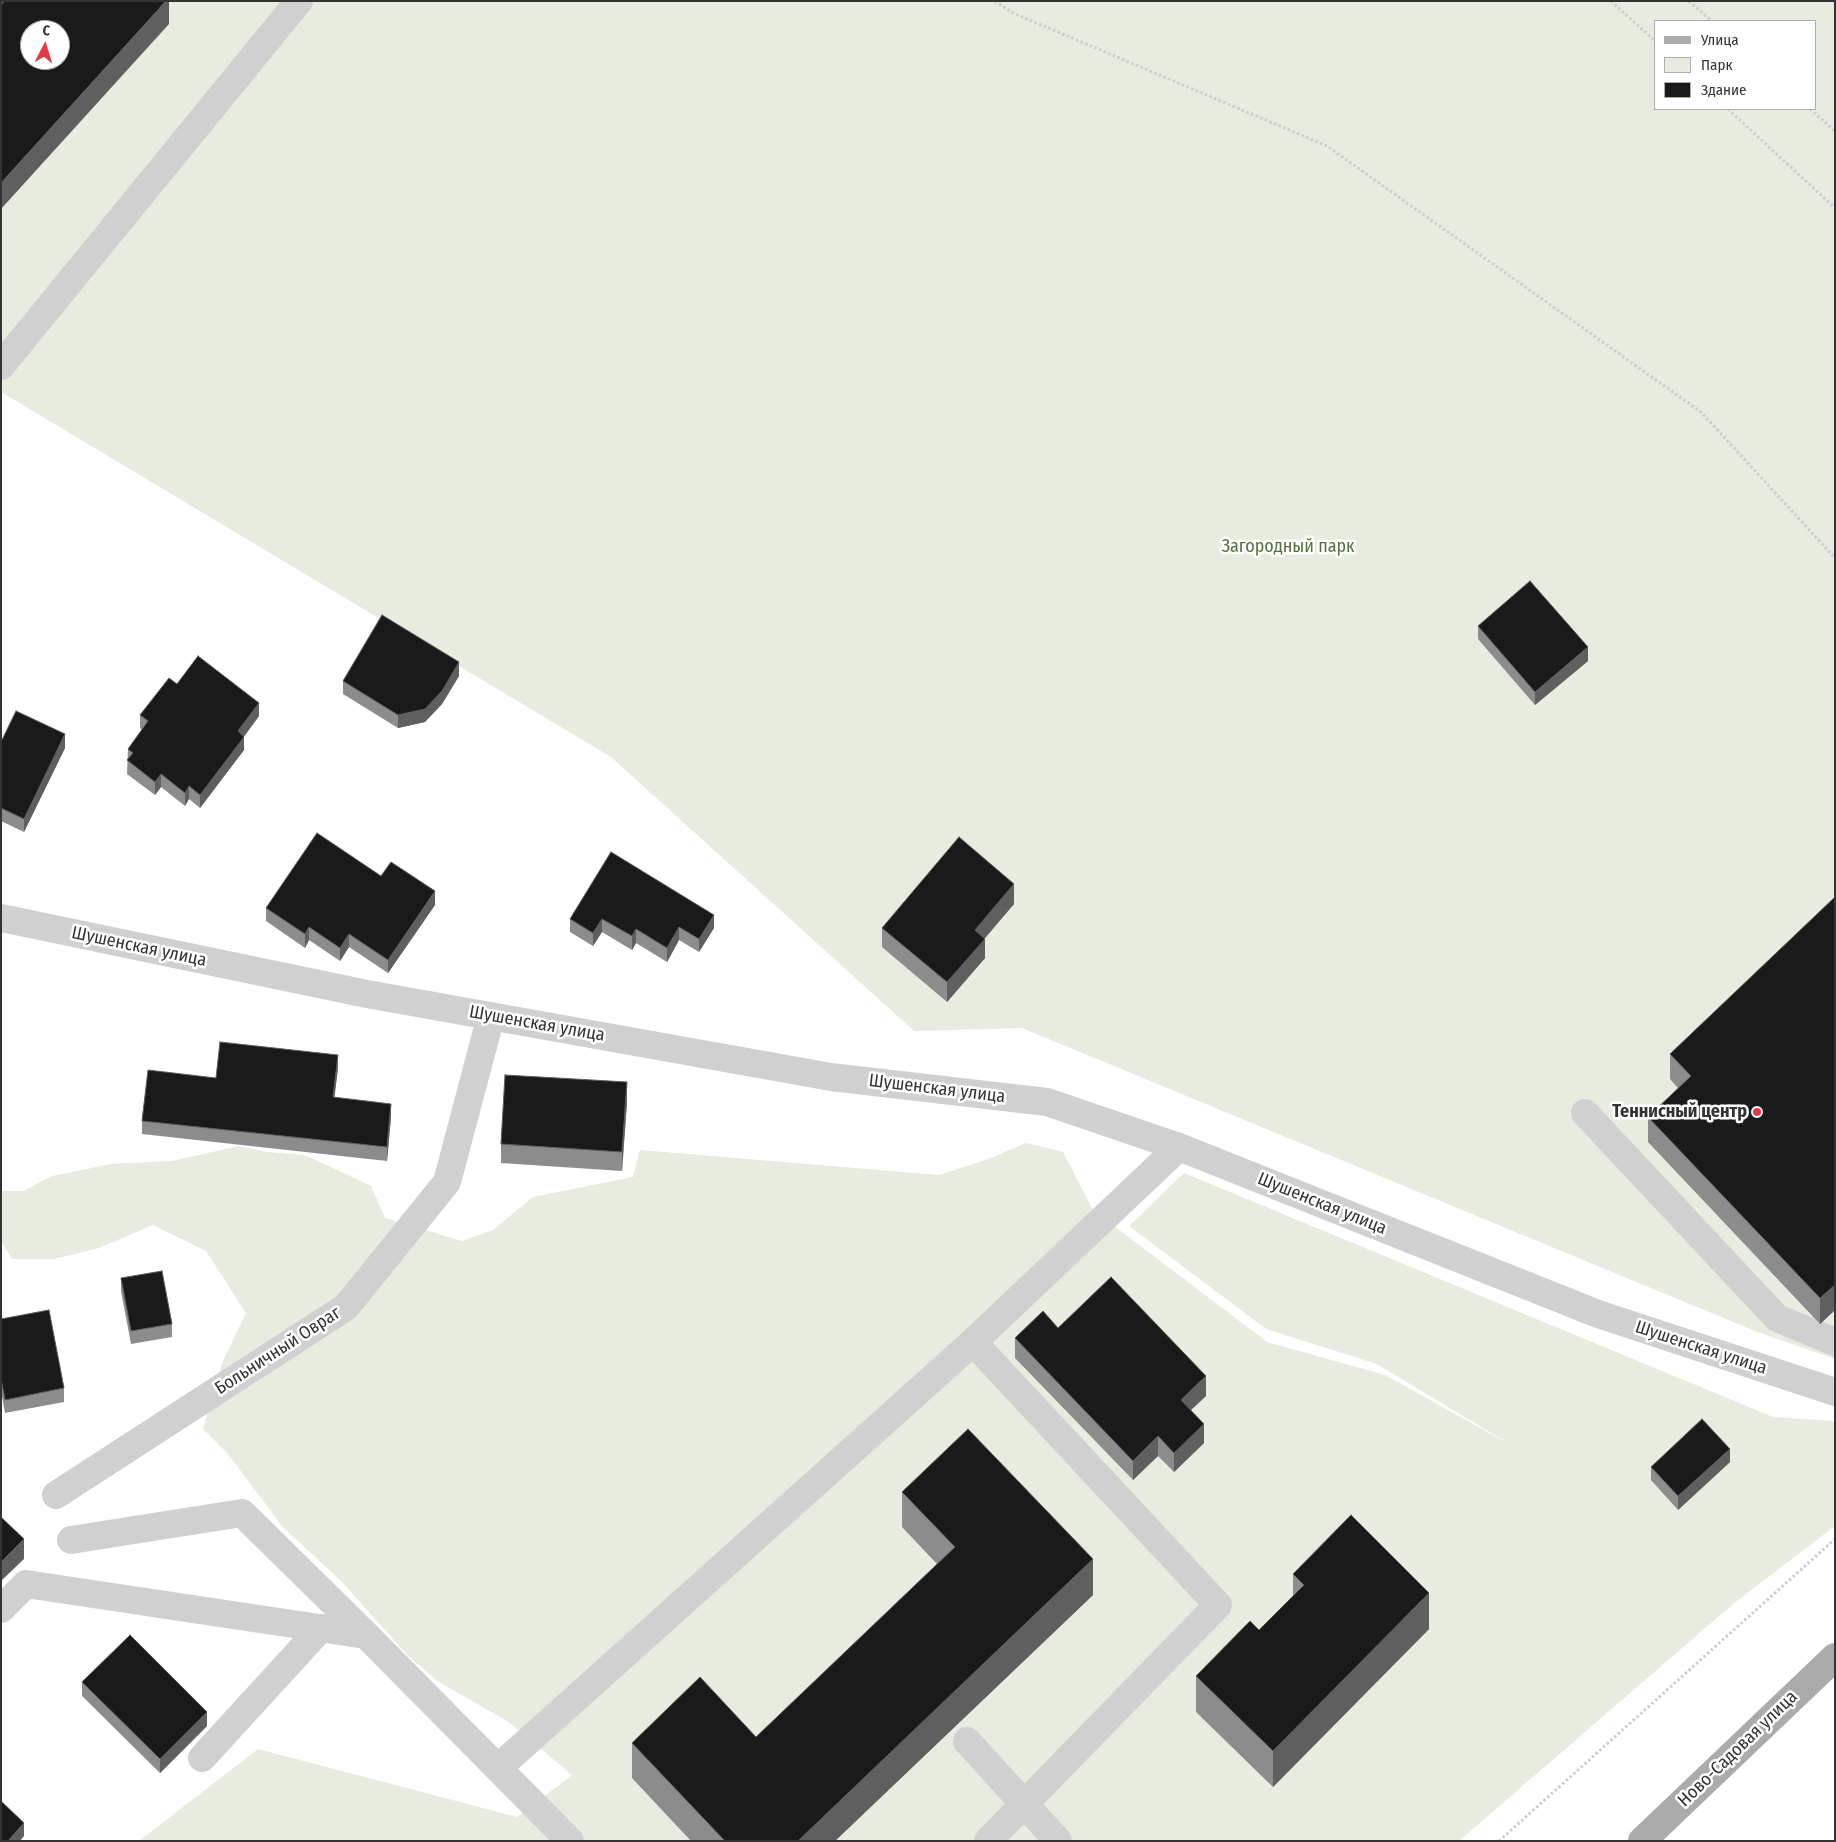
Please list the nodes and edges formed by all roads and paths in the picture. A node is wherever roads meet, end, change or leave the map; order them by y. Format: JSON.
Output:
{"nodes":[{"id":1,"x":299,"y":1,"type":"edge"},
{"id":2,"x":995,"y":1,"type":"edge"},
{"id":3,"x":1611,"y":1,"type":"edge"},
{"id":4,"x":1689,"y":1,"type":"edge"},
{"id":5,"x":1711,"y":20,"type":"edge"},
{"id":6,"x":1654,"y":40,"type":"edge"},
{"id":7,"x":1729,"y":110,"type":"edge"},
{"id":8,"x":1811,"y":110,"type":"edge"},
{"id":9,"x":1835,"y":131,"type":"edge"},
{"id":10,"x":1835,"y":208,"type":"edge"},
{"id":11,"x":1,"y":366,"type":"edge"},
{"id":12,"x":1835,"y":558,"type":"edge"},
{"id":13,"x":1,"y":918,"type":"edge"},
{"id":14,"x":491,"y":1016,"type":"junction"},
{"id":15,"x":1586,"y":1113,"type":"dead end"},
{"id":16,"x":1178,"y":1147,"type":"junction"},
{"id":17,"x":973,"y":1342,"type":"junction"},
{"id":18,"x":1835,"y":1342,"type":"edge"},
{"id":19,"x":1835,"y":1392,"type":"edge"},
{"id":20,"x":56,"y":1495,"type":"dead end"},
{"id":21,"x":1835,"y":1539,"type":"edge"},
{"id":22,"x":71,"y":1540,"type":"dead end"},
{"id":23,"x":1,"y":1609,"type":"edge"},
{"id":24,"x":321,"y":1628,"type":"junction"},
{"id":25,"x":366,"y":1635,"type":"junction"},
{"id":26,"x":1835,"y":1657,"type":"edge"},
{"id":27,"x":967,"y":1741,"type":"dead end"},
{"id":28,"x":202,"y":1758,"type":"dead end"},
{"id":29,"x":498,"y":1768,"type":"junction"},
{"id":30,"x":1024,"y":1805,"type":"junction"},
{"id":31,"x":570,"y":1841,"type":"edge"},
{"id":32,"x":988,"y":1841,"type":"edge"},
{"id":33,"x":1058,"y":1841,"type":"edge"},
{"id":34,"x":1499,"y":1841,"type":"edge"},
{"id":35,"x":1642,"y":1841,"type":"edge"}],
"edges":[{"from":1,"to":11,"type":"street"},
{"from":2,"to":12,"type":"path"},
{"from":3,"to":6,"type":"path"},
{"from":4,"to":5,"type":"path"},
{"from":7,"to":10,"type":"path"},
{"from":8,"to":9,"type":"path"},
{"from":13,"to":14,"type":"street","name":"Шушенская улица"},
{"from":14,"to":16,"type":"street","name":"Шушенская улица"},
{"from":14,"to":20,"type":"street","name":"Больничный Овраг"},
{"from":15,"to":18,"type":"street"},
{"from":16,"to":17,"type":"street"},
{"from":16,"to":19,"type":"street","name":"Шушенская улица"},
{"from":17,"to":29,"type":"street"},
{"from":17,"to":30,"type":"street"},
{"from":21,"to":34,"type":"path"},
{"from":22,"to":25,"type":"street"},
{"from":23,"to":24,"type":"street"},
{"from":24,"to":25,"type":"street"},
{"from":24,"to":28,"type":"street"},
{"from":25,"to":29,"type":"street"},
{"from":26,"to":35,"type":"main road","name":"Ново-Садовая улица"},
{"from":27,"to":30,"type":"street"},
{"from":29,"to":31,"type":"street"},
{"from":30,"to":32,"type":"street"},
{"from":30,"to":33,"type":"street"}]}
